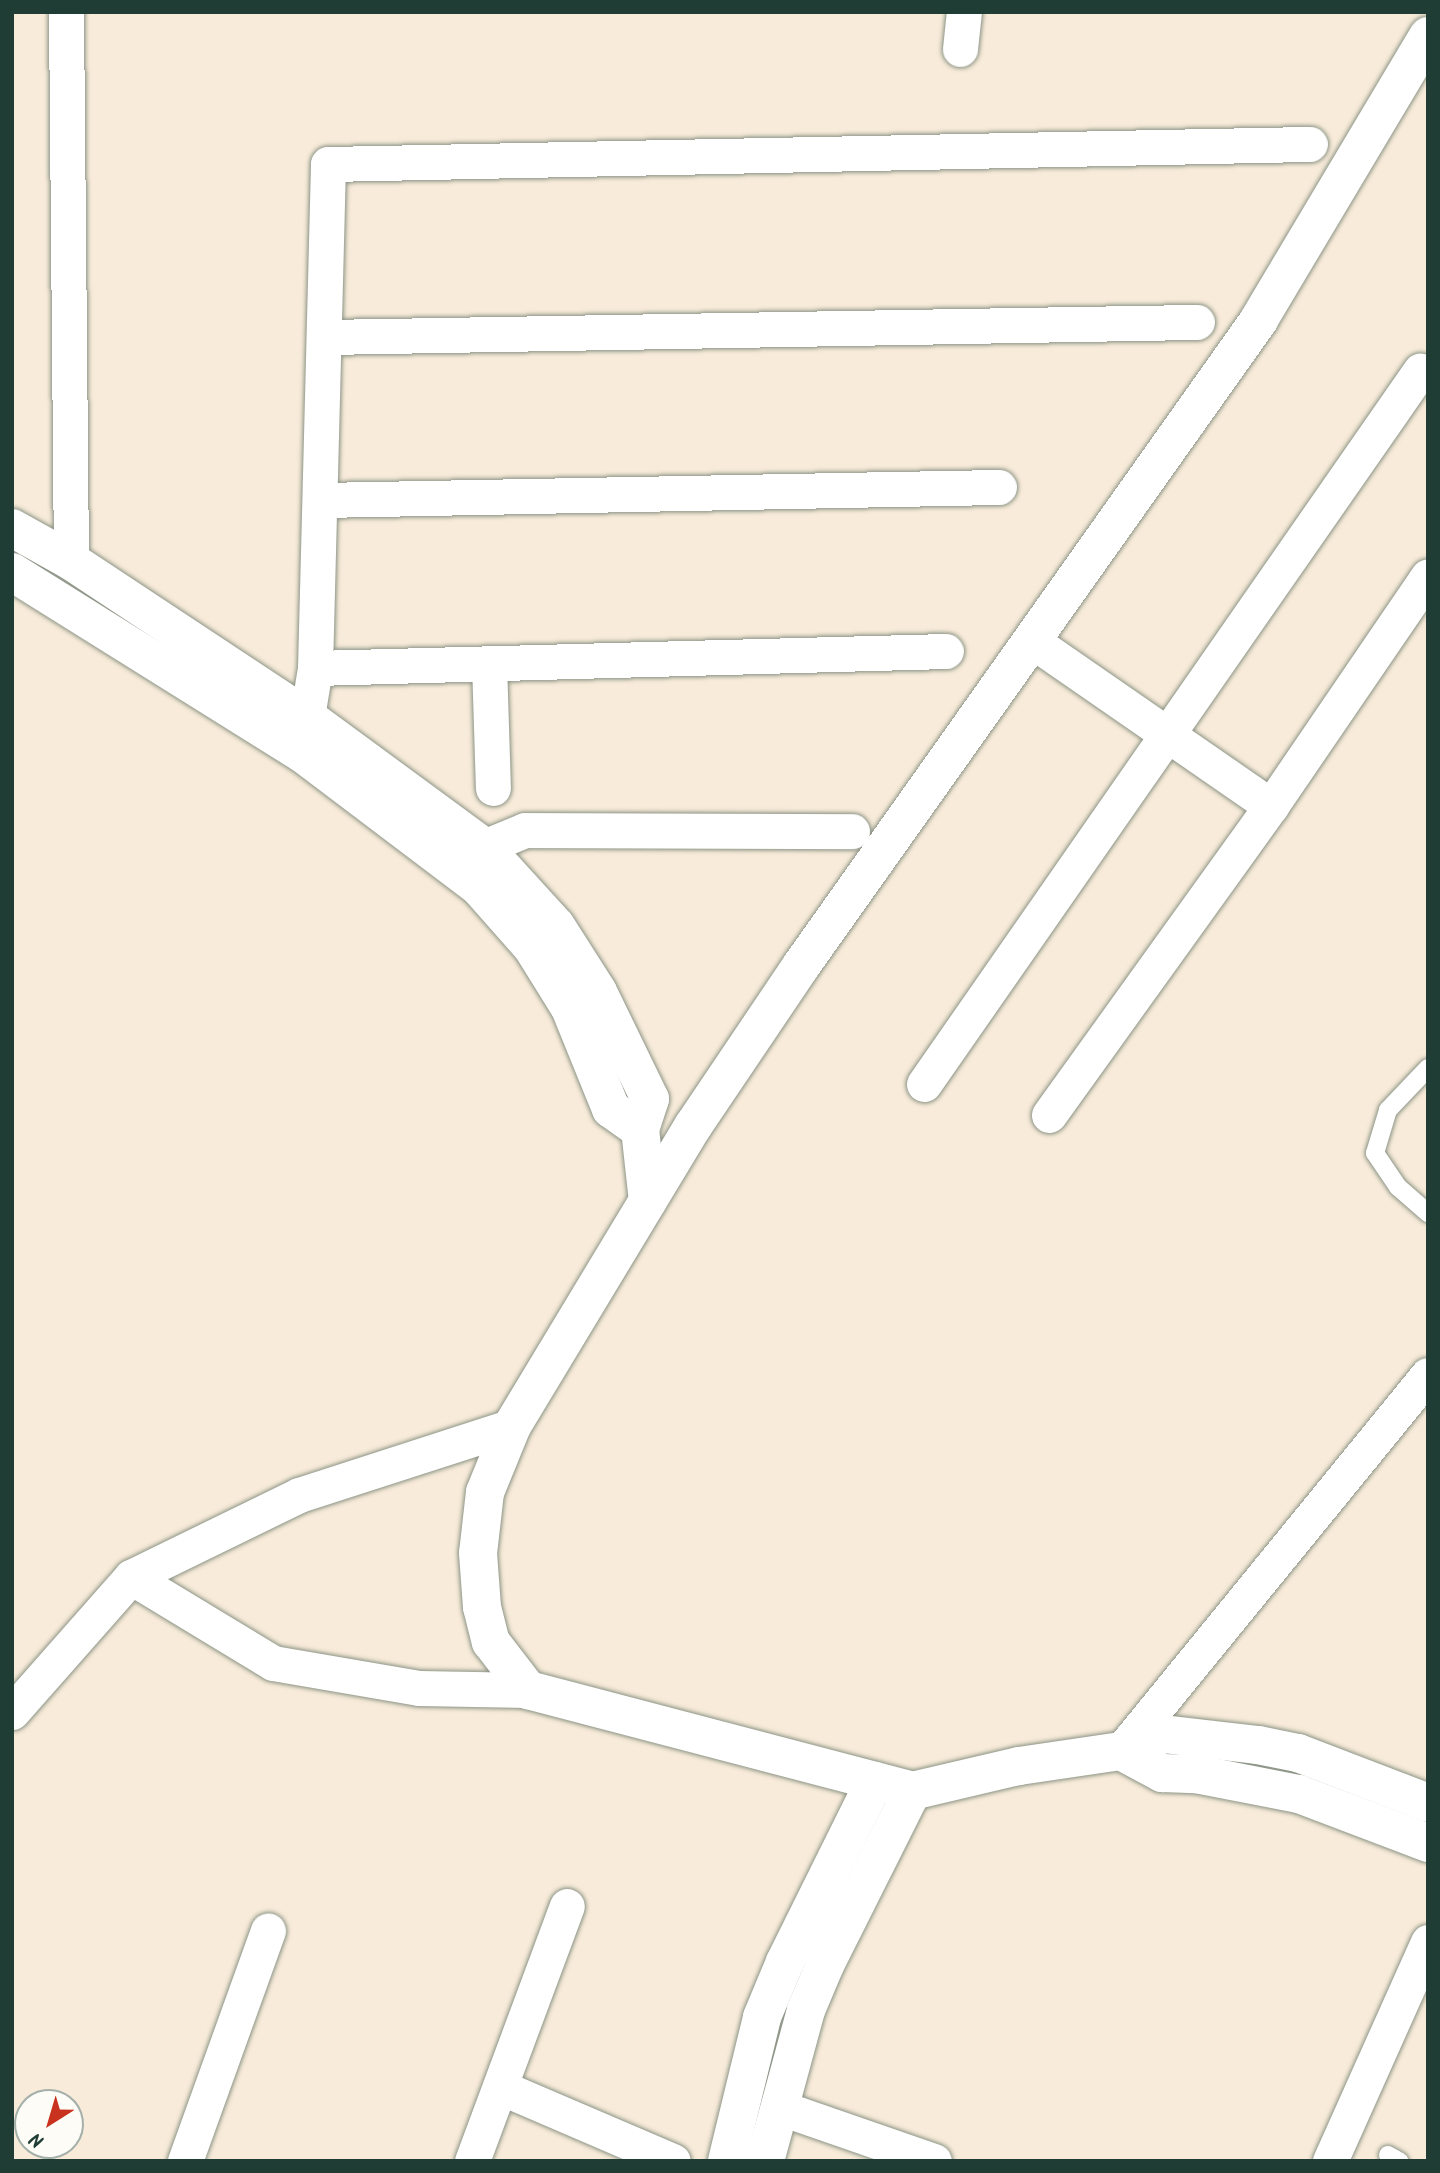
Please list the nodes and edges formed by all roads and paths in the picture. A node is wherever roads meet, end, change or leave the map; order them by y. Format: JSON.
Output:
{"nodes":[{"id":1,"x":66,"y":12,"type":"edge"},
{"id":2,"x":964,"y":12,"type":"edge"},
{"id":3,"x":1428,"y":36,"type":"edge"},
{"id":4,"x":960,"y":49,"type":"dead end"},
{"id":5,"x":1310,"y":144,"type":"dead end"},
{"id":6,"x":1197,"y":322,"type":"dead end"},
{"id":7,"x":325,"y":337,"type":"junction"},
{"id":8,"x":1420,"y":372,"type":"dead end"},
{"id":9,"x":999,"y":487,"type":"dead end"},
{"id":10,"x":321,"y":500,"type":"junction"},
{"id":11,"x":12,"y":528,"type":"edge"},
{"id":12,"x":71,"y":561,"type":"junction"},
{"id":13,"x":12,"y":572,"type":"edge"},
{"id":14,"x":1428,"y":576,"type":"edge"},
{"id":15,"x":1031,"y":640,"type":"junction"},
{"id":16,"x":946,"y":651,"type":"dead end"},
{"id":17,"x":489,"y":663,"type":"junction"},
{"id":18,"x":315,"y":668,"type":"junction"},
{"id":19,"x":307,"y":717,"type":"junction"},
{"id":20,"x":1167,"y":736,"type":"junction"},
{"id":21,"x":494,"y":788,"type":"dead end"},
{"id":22,"x":1271,"y":806,"type":"junction"},
{"id":23,"x":852,"y":831,"type":"dead end"},
{"id":24,"x":484,"y":847,"type":"junction"},
{"id":25,"x":1428,"y":1069,"type":"edge"},
{"id":26,"x":924,"y":1084,"type":"dead end"},
{"id":27,"x":1049,"y":1115,"type":"dead end"},
{"id":28,"x":640,"y":1129,"type":"junction"},
{"id":29,"x":648,"y":1201,"type":"junction"},
{"id":30,"x":1428,"y":1213,"type":"edge"},
{"id":31,"x":1428,"y":1376,"type":"edge"},
{"id":32,"x":512,"y":1426,"type":"junction"},
{"id":33,"x":131,"y":1577,"type":"junction"},
{"id":34,"x":528,"y":1690,"type":"junction"},
{"id":35,"x":12,"y":1712,"type":"edge"},
{"id":36,"x":1121,"y":1751,"type":"junction"},
{"id":37,"x":875,"y":1782,"type":"junction"},
{"id":38,"x":912,"y":1791,"type":"junction"},
{"id":39,"x":1428,"y":1803,"type":"edge"},
{"id":40,"x":1428,"y":1843,"type":"edge"},
{"id":41,"x":567,"y":1906,"type":"dead end"},
{"id":42,"x":268,"y":1930,"type":"dead end"},
{"id":43,"x":1428,"y":1942,"type":"edge"},
{"id":44,"x":500,"y":2087,"type":"junction"},
{"id":45,"x":778,"y":2107,"type":"junction"},
{"id":46,"x":622,"y":2150,"type":"edge"},
{"id":47,"x":186,"y":2161,"type":"edge"},
{"id":48,"x":472,"y":2161,"type":"edge"},
{"id":49,"x":674,"y":2161,"type":"edge"},
{"id":50,"x":727,"y":2161,"type":"edge"},
{"id":51,"x":765,"y":2161,"type":"edge"},
{"id":52,"x":934,"y":2161,"type":"edge"},
{"id":53,"x":1330,"y":2161,"type":"edge"}],
"edges":[{"from":1,"to":12,"type":"street"},
{"from":2,"to":4,"type":"street"},
{"from":3,"to":15,"type":"street"},
{"from":5,"to":7,"type":"street"},
{"from":6,"to":7,"type":"street"},
{"from":7,"to":10,"type":"street"},
{"from":8,"to":20,"type":"street"},
{"from":9,"to":10,"type":"street"},
{"from":10,"to":18,"type":"street"},
{"from":11,"to":12,"type":"street"},
{"from":12,"to":19,"type":"street"},
{"from":13,"to":28,"type":"street"},
{"from":14,"to":22,"type":"street"},
{"from":15,"to":20,"type":"street"},
{"from":15,"to":29,"type":"street"},
{"from":16,"to":17,"type":"street"},
{"from":17,"to":18,"type":"street"},
{"from":17,"to":21,"type":"street"},
{"from":18,"to":19,"type":"street"},
{"from":19,"to":24,"type":"street"},
{"from":20,"to":22,"type":"street"},
{"from":20,"to":26,"type":"street"},
{"from":22,"to":27,"type":"street"},
{"from":23,"to":24,"type":"street"},
{"from":24,"to":28,"type":"street"},
{"from":25,"to":30,"type":"lane"},
{"from":28,"to":29,"type":"street"},
{"from":29,"to":32,"type":"street"},
{"from":31,"to":36,"type":"street"},
{"from":32,"to":33,"type":"street"},
{"from":32,"to":34,"type":"street"},
{"from":33,"to":34,"type":"street"},
{"from":33,"to":35,"type":"street"},
{"from":34,"to":37,"type":"street"},
{"from":36,"to":38,"type":"street"},
{"from":36,"to":39,"type":"street"},
{"from":36,"to":40,"type":"street"},
{"from":37,"to":38,"type":"street"},
{"from":37,"to":50,"type":"street"},
{"from":38,"to":45,"type":"street"},
{"from":41,"to":44,"type":"street"},
{"from":42,"to":47,"type":"street"},
{"from":43,"to":53,"type":"street"},
{"from":44,"to":46,"type":"street"},
{"from":44,"to":48,"type":"street"},
{"from":45,"to":51,"type":"street"},
{"from":45,"to":52,"type":"street"},
{"from":46,"to":49,"type":"street"}]}
